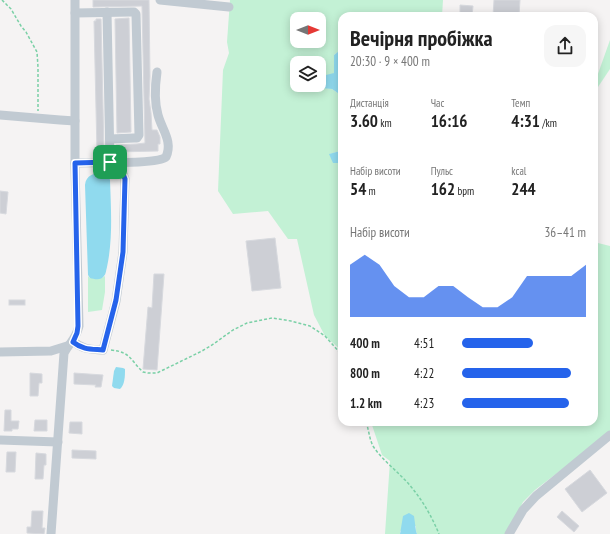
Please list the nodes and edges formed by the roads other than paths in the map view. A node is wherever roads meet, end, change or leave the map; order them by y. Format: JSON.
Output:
{"nodes":[{"id":1,"x":75,"y":0,"type":"edge"},
{"id":2,"x":160,"y":0,"type":"edge"},
{"id":3,"x":229,"y":7,"type":"dead end"},
{"id":4,"x":107,"y":12,"type":"junction"},
{"id":5,"x":75,"y":13,"type":"junction"},
{"id":6,"x":157,"y":72,"type":"dead end"},
{"id":7,"x":0,"y":115,"type":"edge"},
{"id":8,"x":75,"y":120,"type":"junction"},
{"id":9,"x":110,"y":139,"type":"junction"},
{"id":10,"x":114,"y":162,"type":"junction"},
{"id":11,"x":75,"y":163,"type":"junction"},
{"id":12,"x":70,"y":344,"type":"junction"},
{"id":13,"x":0,"y":352,"type":"edge"},
{"id":14,"x":610,"y":435,"type":"edge"},
{"id":15,"x":0,"y":440,"type":"edge"},
{"id":16,"x":58,"y":442,"type":"junction"},
{"id":17,"x":51,"y":534,"type":"edge"},
{"id":18,"x":509,"y":534,"type":"edge"}],
"edges":[{"from":1,"to":5,"type":"street"},
{"from":2,"to":3,"type":"street"},
{"from":4,"to":5,"type":"street"},
{"from":4,"to":9,"type":"street"},
{"from":4,"to":9,"type":"street"},
{"from":5,"to":8,"type":"street"},
{"from":6,"to":10,"type":"street"},
{"from":7,"to":8,"type":"street"},
{"from":8,"to":11,"type":"street"},
{"from":9,"to":10,"type":"street"},
{"from":10,"to":11,"type":"street"},
{"from":10,"to":12,"type":"street"},
{"from":11,"to":12,"type":"street"},
{"from":12,"to":13,"type":"street"},
{"from":12,"to":16,"type":"street"},
{"from":14,"to":18,"type":"street"},
{"from":15,"to":16,"type":"street"},
{"from":16,"to":17,"type":"street"}]}
